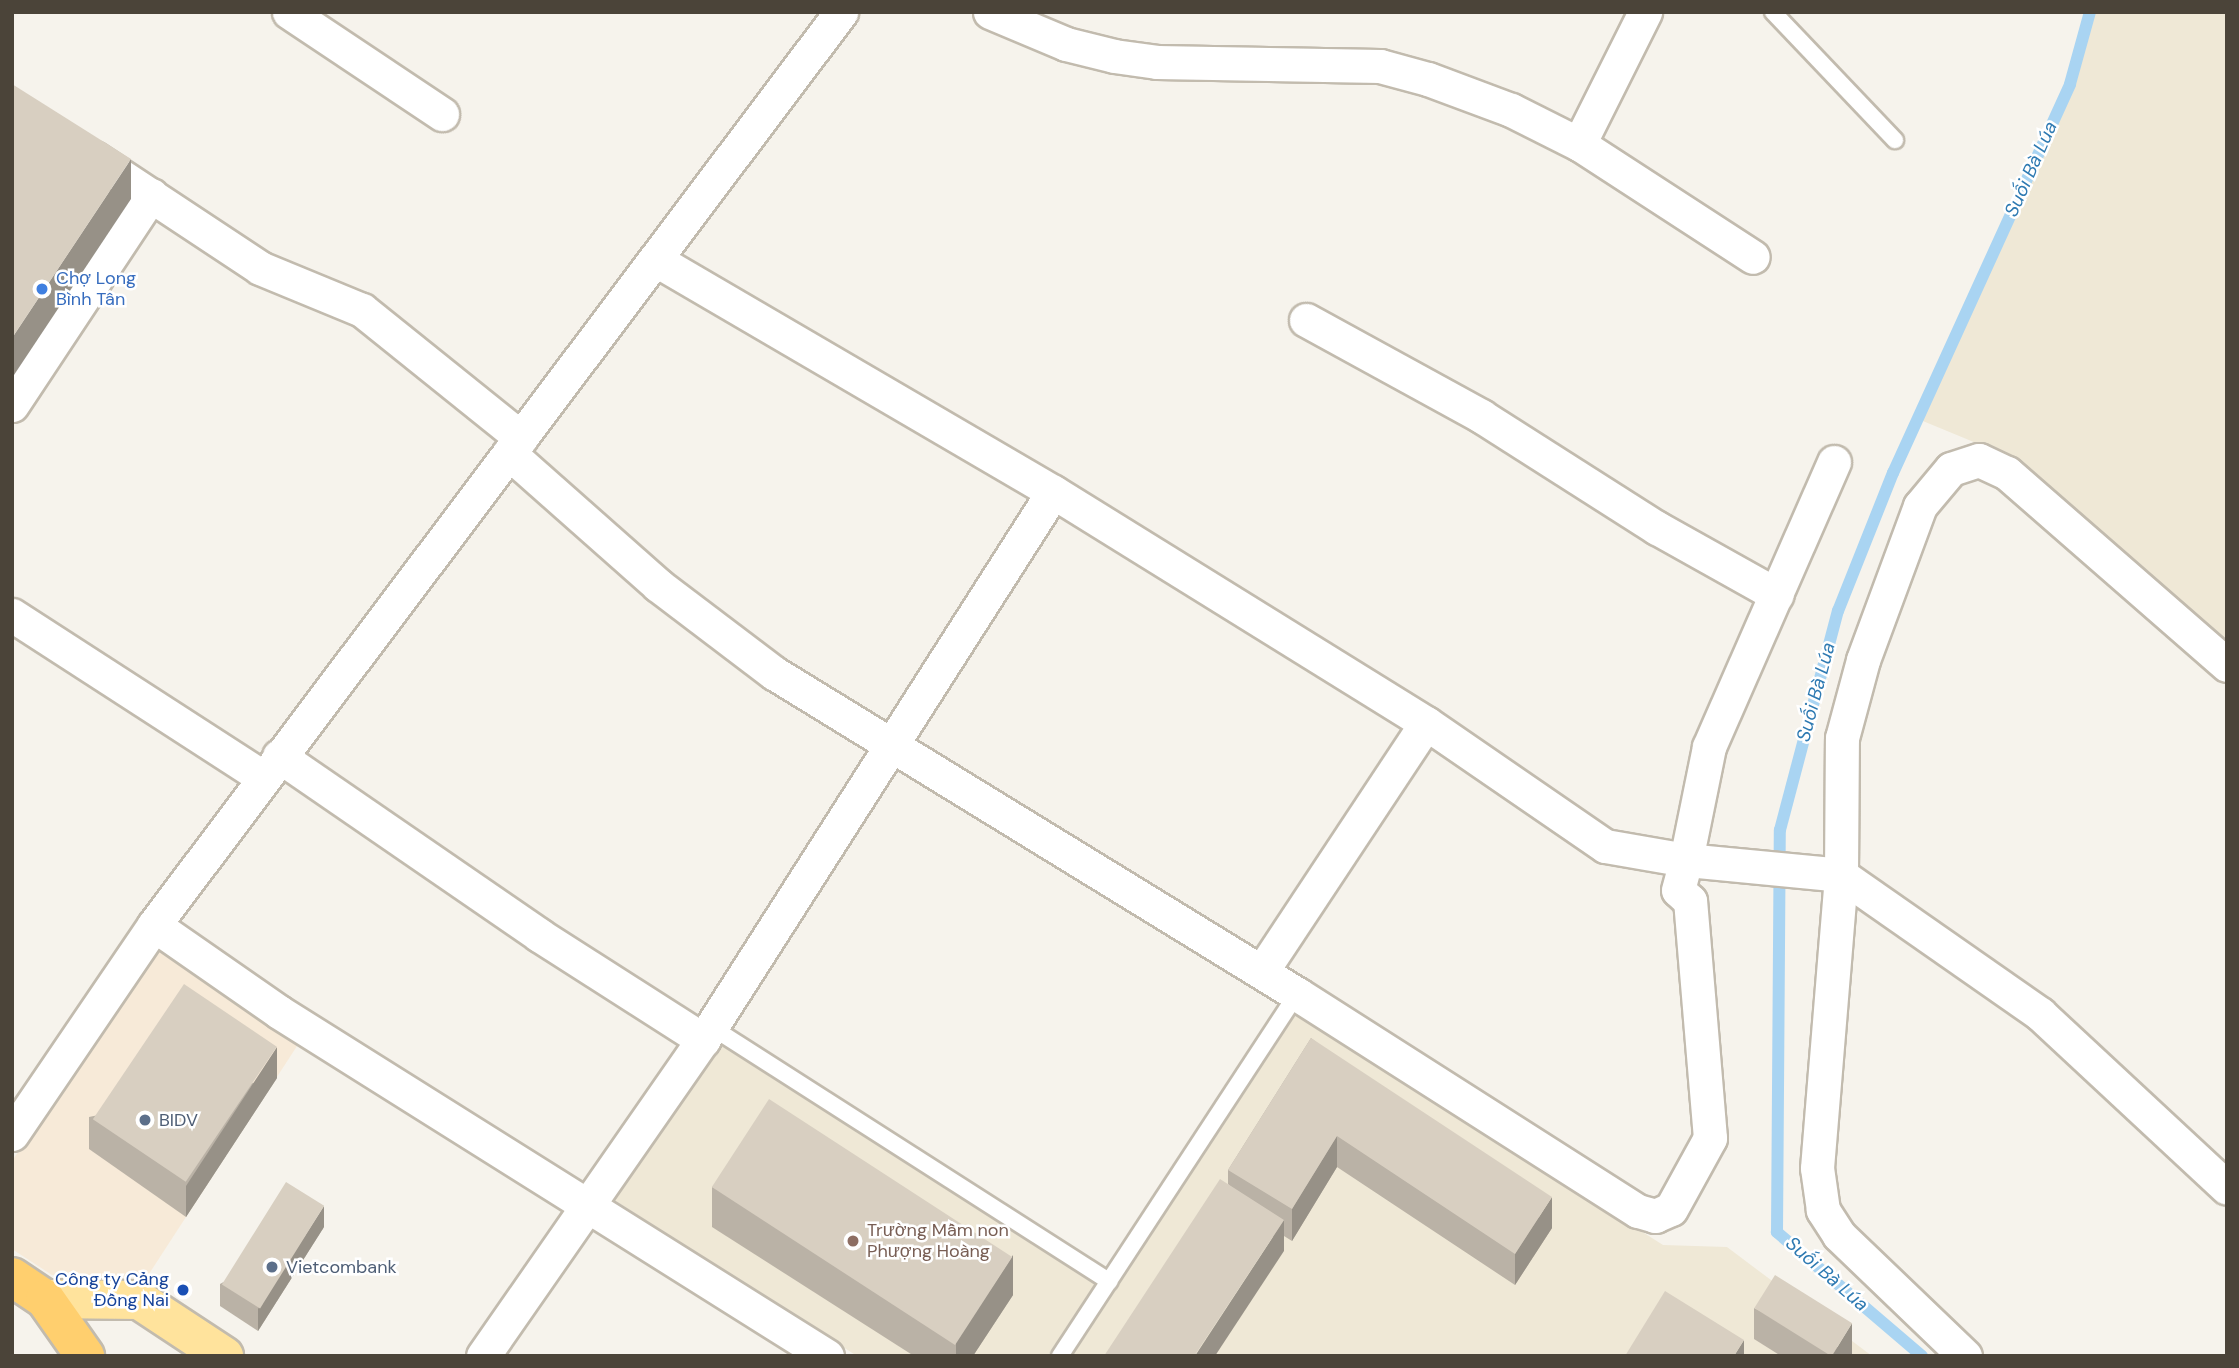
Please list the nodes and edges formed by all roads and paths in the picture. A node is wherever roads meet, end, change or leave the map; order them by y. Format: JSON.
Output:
{"nodes":[{"id":1,"x":289,"y":12,"type":"edge"},
{"id":2,"x":841,"y":12,"type":"edge"},
{"id":3,"x":990,"y":12,"type":"edge"},
{"id":4,"x":1645,"y":12,"type":"edge"},
{"id":5,"x":1773,"y":12,"type":"edge"},
{"id":6,"x":442,"y":114,"type":"dead end"},
{"id":7,"x":1895,"y":140,"type":"dead end"},
{"id":8,"x":70,"y":143,"type":"edge"},
{"id":9,"x":1578,"y":144,"type":"junction"},
{"id":10,"x":151,"y":195,"type":"junction"},
{"id":11,"x":1753,"y":257,"type":"dead end"},
{"id":12,"x":657,"y":261,"type":"junction"},
{"id":13,"x":1306,"y":320,"type":"dead end"},
{"id":14,"x":12,"y":405,"type":"edge"},
{"id":15,"x":515,"y":445,"type":"junction"},
{"id":16,"x":1834,"y":462,"type":"dead end"},
{"id":17,"x":1053,"y":492,"type":"junction"},
{"id":18,"x":1777,"y":595,"type":"junction"},
{"id":19,"x":12,"y":615,"type":"edge"},
{"id":20,"x":2227,"y":665,"type":"edge"},
{"id":21,"x":1426,"y":723,"type":"junction"},
{"id":22,"x":893,"y":748,"type":"junction"},
{"id":23,"x":271,"y":767,"type":"junction"},
{"id":24,"x":1686,"y":860,"type":"junction"},
{"id":25,"x":1841,"y":875,"type":"junction"},
{"id":26,"x":154,"y":925,"type":"junction"},
{"id":27,"x":1262,"y":971,"type":"junction"},
{"id":28,"x":1297,"y":994,"type":"junction"},
{"id":29,"x":707,"y":1033,"type":"junction"},
{"id":30,"x":12,"y":1134,"type":"edge"},
{"id":31,"x":2227,"y":1188,"type":"edge"},
{"id":32,"x":590,"y":1204,"type":"junction"},
{"id":33,"x":12,"y":1277,"type":"edge"},
{"id":34,"x":1110,"y":1281,"type":"junction"},
{"id":35,"x":45,"y":1299,"type":"junction"},
{"id":36,"x":85,"y":1356,"type":"edge"},
{"id":37,"x":224,"y":1356,"type":"edge"},
{"id":38,"x":483,"y":1356,"type":"edge"},
{"id":39,"x":827,"y":1356,"type":"edge"},
{"id":40,"x":1060,"y":1356,"type":"edge"},
{"id":41,"x":1965,"y":1356,"type":"edge"}],
"edges":[{"from":1,"to":6,"type":"street"},
{"from":2,"to":12,"type":"street"},
{"from":3,"to":9,"type":"street"},
{"from":4,"to":9,"type":"street"},
{"from":5,"to":7,"type":"lane"},
{"from":8,"to":10,"type":"street"},
{"from":9,"to":11,"type":"street"},
{"from":10,"to":14,"type":"street"},
{"from":10,"to":15,"type":"street"},
{"from":12,"to":15,"type":"street"},
{"from":12,"to":17,"type":"street"},
{"from":13,"to":18,"type":"street"},
{"from":15,"to":22,"type":"street"},
{"from":15,"to":23,"type":"street"},
{"from":16,"to":18,"type":"street"},
{"from":17,"to":21,"type":"street"},
{"from":17,"to":22,"type":"street"},
{"from":18,"to":24,"type":"street"},
{"from":19,"to":23,"type":"street"},
{"from":20,"to":25,"type":"street"},
{"from":21,"to":24,"type":"street"},
{"from":21,"to":27,"type":"street"},
{"from":22,"to":27,"type":"street"},
{"from":22,"to":29,"type":"street"},
{"from":23,"to":26,"type":"street"},
{"from":23,"to":29,"type":"street"},
{"from":24,"to":25,"type":"street"},
{"from":24,"to":28,"type":"street"},
{"from":25,"to":31,"type":"street"},
{"from":25,"to":41,"type":"street"},
{"from":26,"to":30,"type":"street"},
{"from":26,"to":32,"type":"street"},
{"from":27,"to":28,"type":"street"},
{"from":28,"to":34,"type":"lane"},
{"from":29,"to":32,"type":"street"},
{"from":29,"to":34,"type":"lane"},
{"from":32,"to":38,"type":"street"},
{"from":32,"to":39,"type":"street"},
{"from":33,"to":35,"type":"highway"},
{"from":34,"to":40,"type":"lane"},
{"from":35,"to":36,"type":"highway"},
{"from":35,"to":37,"type":"main road"}]}
